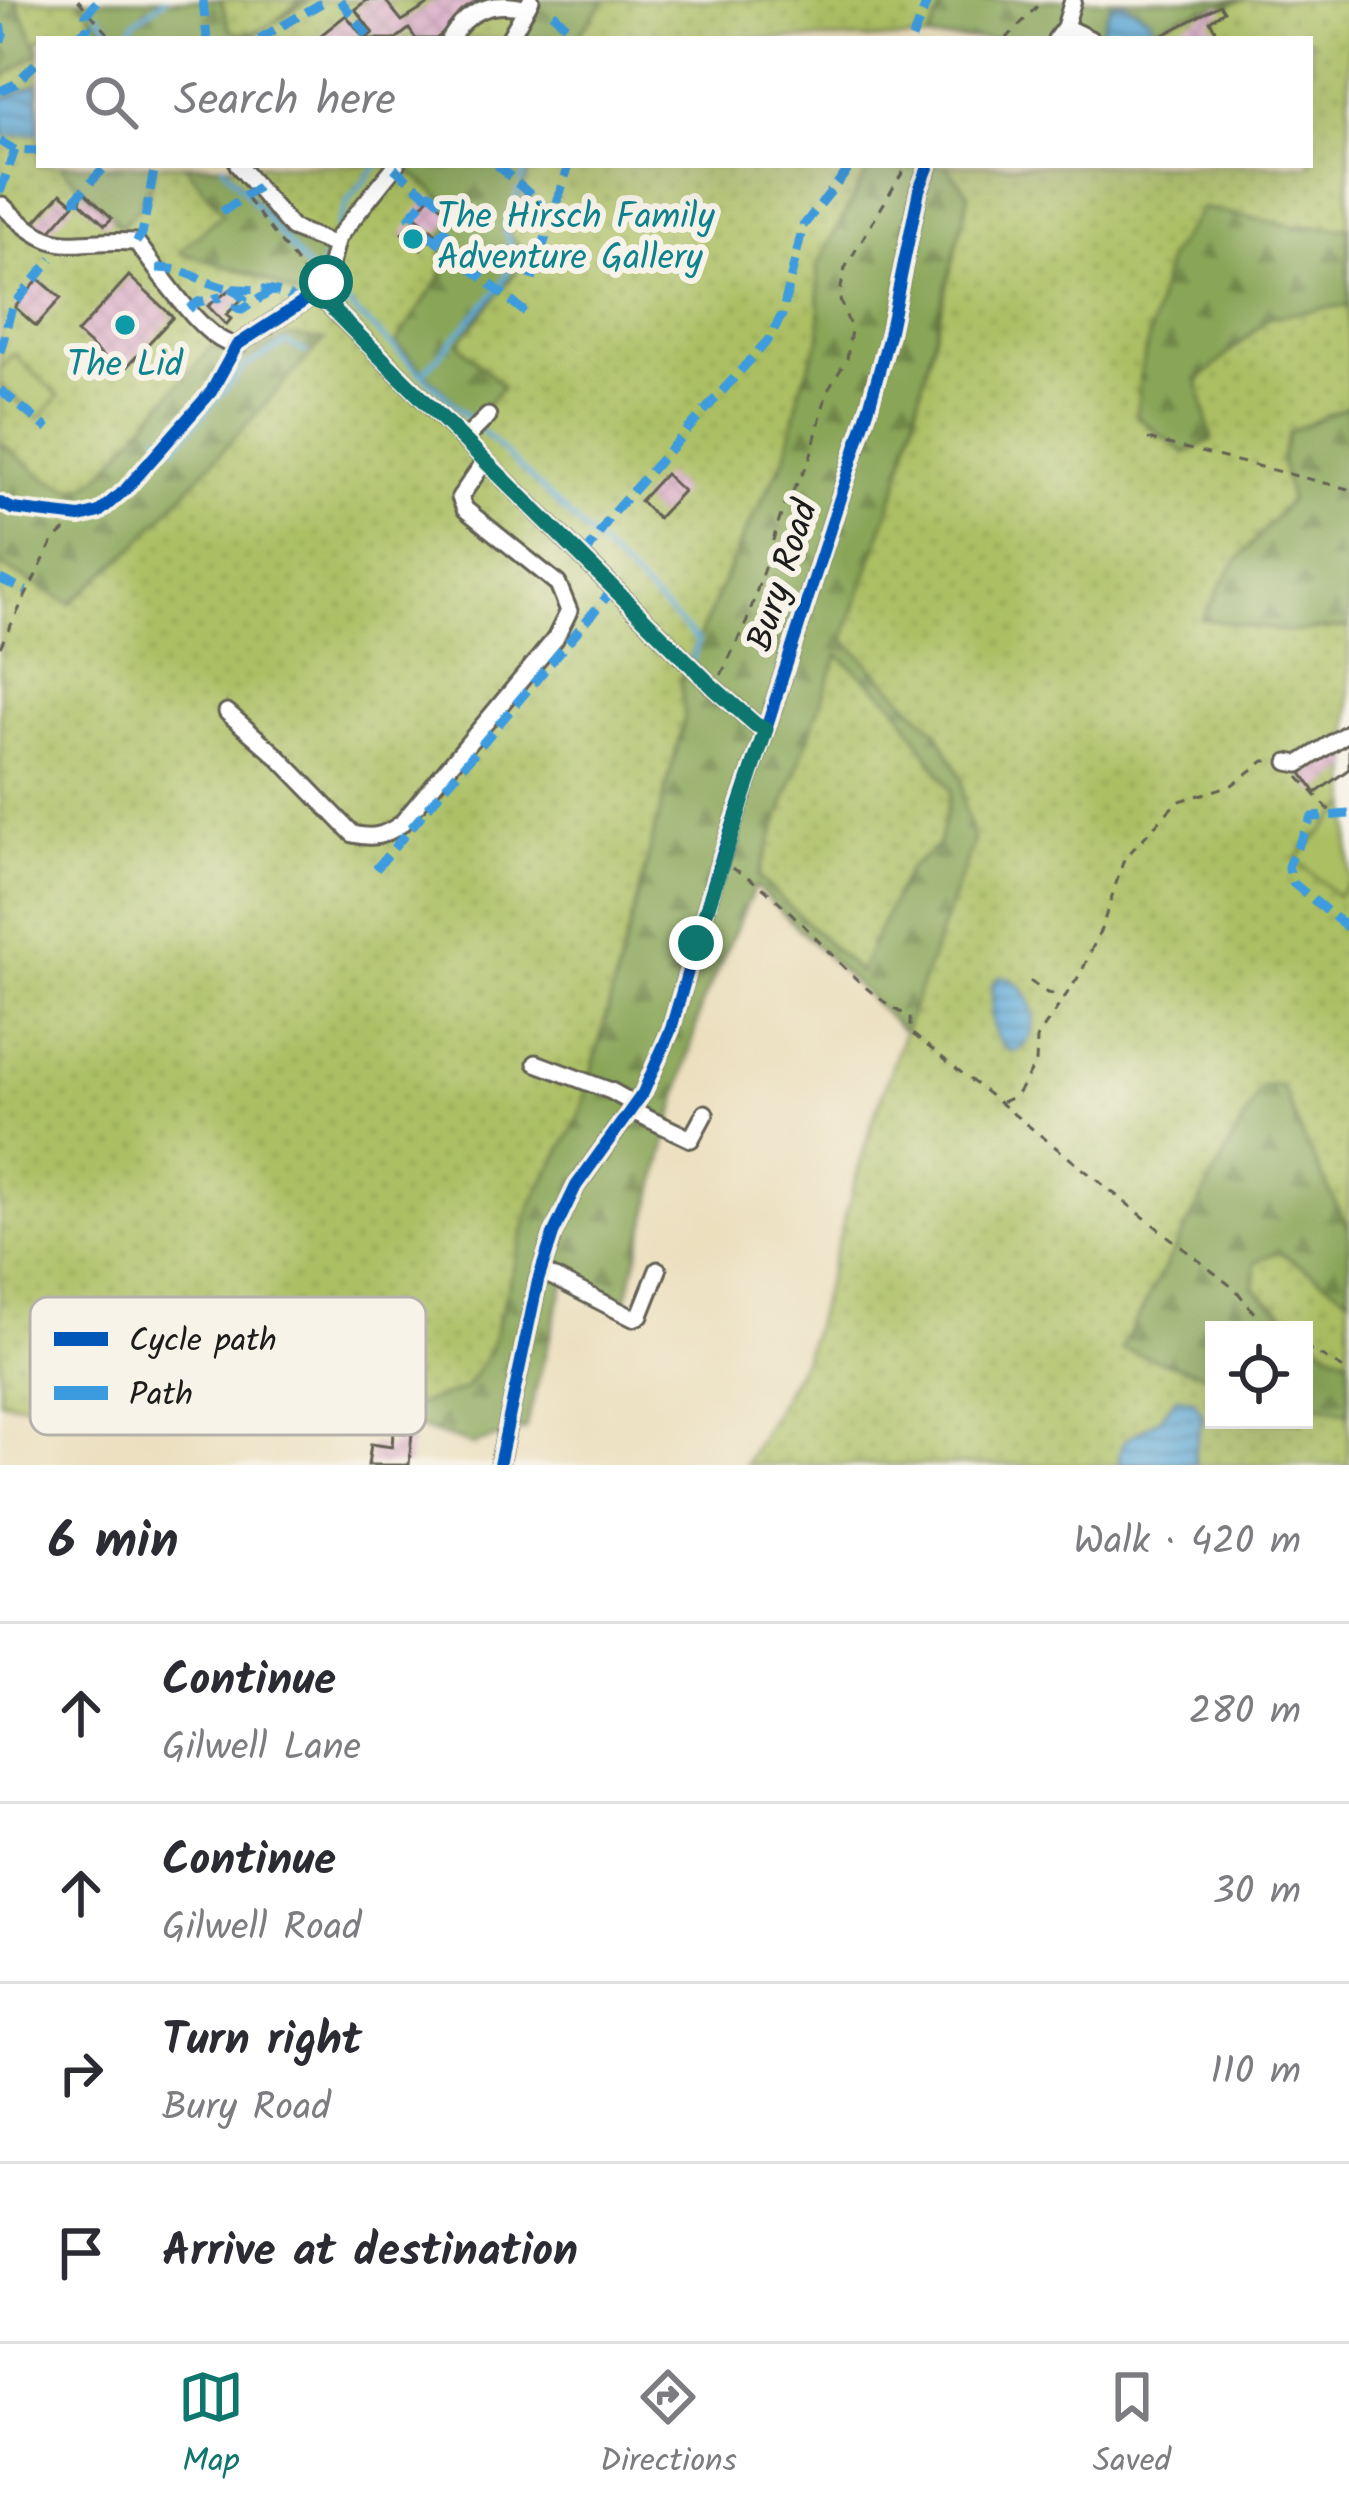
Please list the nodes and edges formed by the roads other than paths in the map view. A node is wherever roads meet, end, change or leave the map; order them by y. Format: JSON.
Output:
{"nodes":[{"id":1,"x":1073,"y":0,"type":"edge"},
{"id":2,"x":526,"y":3,"type":"edge"},
{"id":3,"x":1060,"y":33,"type":"edge"},
{"id":4,"x":453,"y":36,"type":"edge"},
{"id":5,"x":510,"y":36,"type":"edge"},
{"id":6,"x":241,"y":168,"type":"edge"},
{"id":7,"x":393,"y":168,"type":"edge"},
{"id":8,"x":927,"y":168,"type":"edge"},
{"id":9,"x":2,"y":205,"type":"edge"},
{"id":10,"x":331,"y":244,"type":"junction"},
{"id":11,"x":317,"y":293,"type":"junction"},
{"id":12,"x":485,"y":461,"type":"junction"},
{"id":13,"x":226,"y":712,"type":"dead end"},
{"id":14,"x":766,"y":729,"type":"junction"},
{"id":15,"x":1349,"y":732,"type":"edge"},
{"id":16,"x":1288,"y":762,"type":"road end"},
{"id":17,"x":536,"y":1063,"type":"dead end"},
{"id":18,"x":634,"y":1108,"type":"junction"},
{"id":19,"x":705,"y":1113,"type":"dead end"},
{"id":20,"x":541,"y":1270,"type":"junction"},
{"id":21,"x":658,"y":1270,"type":"dead end"},
{"id":22,"x":500,"y":1465,"type":"edge"}],
"edges":[{"from":1,"to":3,"type":"street"},
{"from":2,"to":4,"type":"street"},
{"from":2,"to":5,"type":"street"},
{"from":6,"to":10,"type":"street"},
{"from":7,"to":10,"type":"street"},
{"from":8,"to":14,"type":"street","name":"Bury Road"},
{"from":9,"to":11,"type":"street"},
{"from":10,"to":11,"type":"street"},
{"from":11,"to":12,"type":"street"},
{"from":12,"to":13,"type":"street"},
{"from":12,"to":14,"type":"street"},
{"from":14,"to":18,"type":"street","name":"Bury Road"},
{"from":15,"to":16,"type":"street"},
{"from":17,"to":18,"type":"street"},
{"from":18,"to":19,"type":"street"},
{"from":18,"to":20,"type":"street","name":"Bury Road"},
{"from":20,"to":21,"type":"street"},
{"from":20,"to":22,"type":"street","name":"Bury Road"}]}
